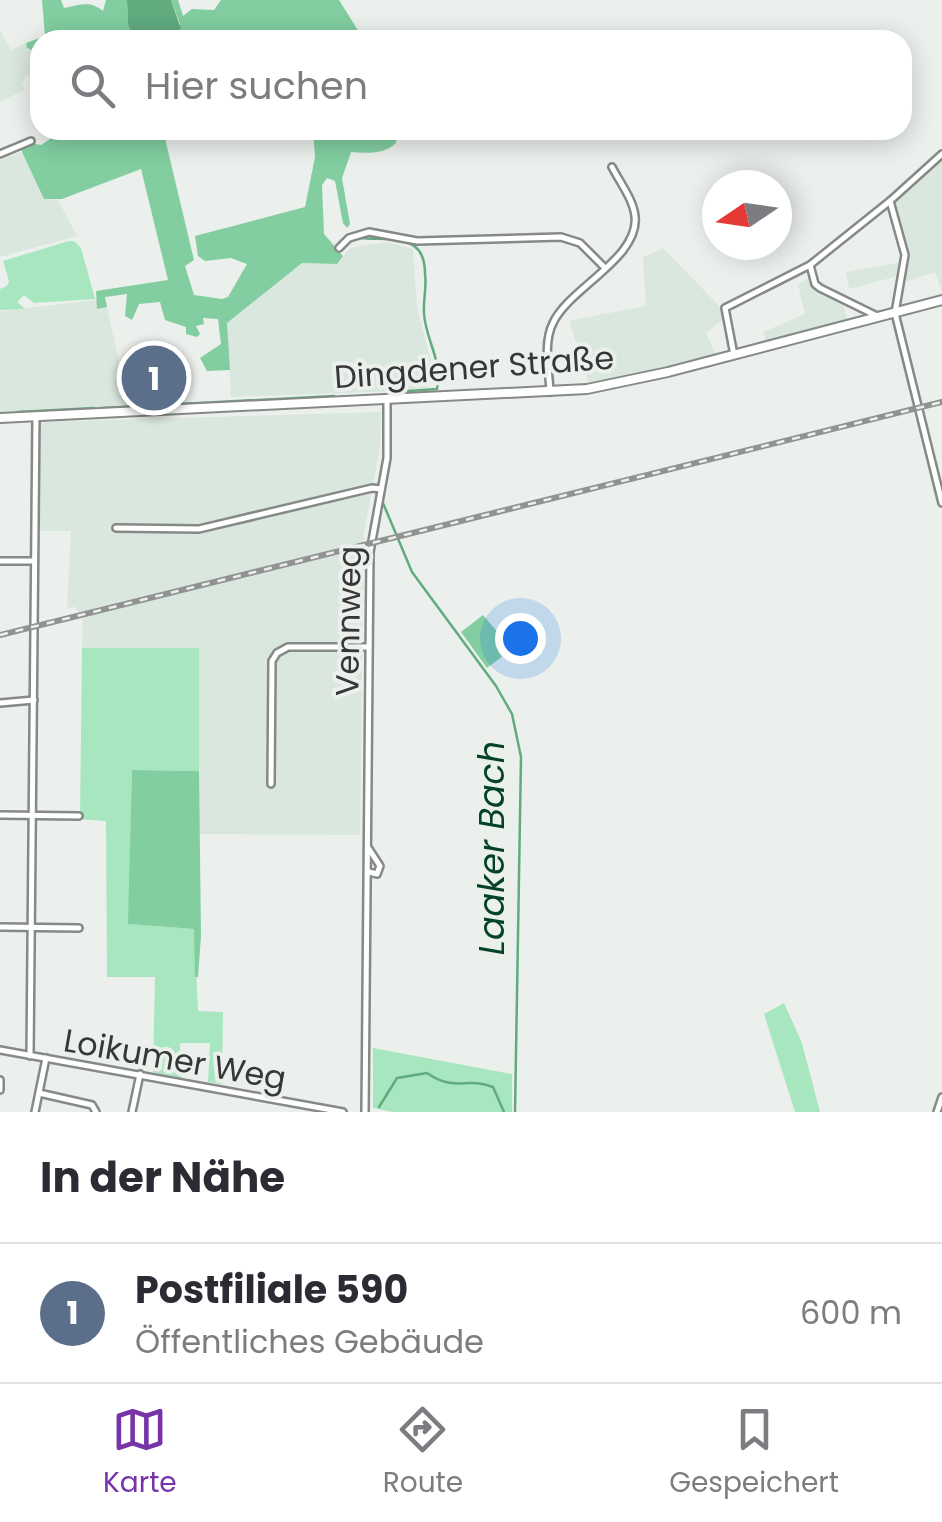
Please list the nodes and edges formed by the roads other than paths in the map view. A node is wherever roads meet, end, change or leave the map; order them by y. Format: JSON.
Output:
{"nodes":[{"id":1,"x":32,"y":141,"type":"dead end"},
{"id":2,"x":0,"y":154,"type":"edge"},
{"id":3,"x":942,"y":154,"type":"edge"},
{"id":4,"x":612,"y":167,"type":"dead end"},
{"id":5,"x":890,"y":202,"type":"junction"},
{"id":6,"x":340,"y":248,"type":"dead end"},
{"id":7,"x":810,"y":265,"type":"junction"},
{"id":8,"x":605,"y":268,"type":"junction"},
{"id":9,"x":942,"y":300,"type":"edge"},
{"id":10,"x":895,"y":312,"type":"junction"},
{"id":11,"x":879,"y":317,"type":"junction"},
{"id":12,"x":734,"y":355,"type":"junction"},
{"id":13,"x":550,"y":392,"type":"junction"},
{"id":14,"x":387,"y":400,"type":"junction"},
{"id":15,"x":36,"y":416,"type":"junction"},
{"id":16,"x":0,"y":418,"type":"edge"},
{"id":17,"x":381,"y":488,"type":"junction"},
{"id":18,"x":942,"y":503,"type":"edge"},
{"id":19,"x":116,"y":528,"type":"dead end"},
{"id":20,"x":0,"y":561,"type":"edge"},
{"id":21,"x":34,"y":561,"type":"junction"},
{"id":22,"x":369,"y":647,"type":"junction"},
{"id":23,"x":34,"y":700,"type":"junction"},
{"id":24,"x":0,"y":702,"type":"edge"},
{"id":25,"x":272,"y":784,"type":"dead end"},
{"id":26,"x":0,"y":815,"type":"edge"},
{"id":27,"x":32,"y":815,"type":"junction"},
{"id":28,"x":79,"y":816,"type":"dead end"},
{"id":29,"x":368,"y":844,"type":"junction"},
{"id":30,"x":367,"y":870,"type":"junction"},
{"id":31,"x":0,"y":927,"type":"edge"},
{"id":32,"x":32,"y":928,"type":"junction"},
{"id":33,"x":79,"y":928,"type":"dead end"},
{"id":34,"x":0,"y":1050,"type":"edge"},
{"id":35,"x":30,"y":1056,"type":"junction"},
{"id":36,"x":46,"y":1058,"type":"junction"},
{"id":37,"x":140,"y":1074,"type":"junction"},
{"id":38,"x":0,"y":1080,"type":"edge"},
{"id":39,"x":0,"y":1090,"type":"edge"},
{"id":40,"x":39,"y":1093,"type":"junction"},
{"id":41,"x":942,"y":1097,"type":"edge"},
{"id":42,"x":35,"y":1112,"type":"edge"},
{"id":43,"x":96,"y":1112,"type":"edge"},
{"id":44,"x":132,"y":1112,"type":"edge"},
{"id":45,"x":343,"y":1112,"type":"edge"},
{"id":46,"x":365,"y":1112,"type":"edge"},
{"id":47,"x":936,"y":1112,"type":"edge"}],
"edges":[{"from":1,"to":2,"type":"street"},
{"from":3,"to":5,"type":"street"},
{"from":4,"to":8,"type":"street"},
{"from":5,"to":7,"type":"street"},
{"from":5,"to":10,"type":"street"},
{"from":6,"to":8,"type":"street"},
{"from":7,"to":11,"type":"street"},
{"from":7,"to":12,"type":"street"},
{"from":8,"to":13,"type":"street"},
{"from":9,"to":10,"type":"main road","name":"Dingdener Straße"},
{"from":10,"to":11,"type":"main road","name":"Dingdener Straße"},
{"from":10,"to":18,"type":"street"},
{"from":11,"to":12,"type":"main road","name":"Dingdener Straße"},
{"from":12,"to":13,"type":"main road","name":"Dingdener Straße"},
{"from":13,"to":14,"type":"main road","name":"Dingdener Straße"},
{"from":14,"to":15,"type":"main road","name":"Dingdener Straße"},
{"from":14,"to":17,"type":"street","name":"Vennweg"},
{"from":15,"to":16,"type":"main road","name":"Dingdener Straße"},
{"from":15,"to":21,"type":"street"},
{"from":17,"to":19,"type":"street"},
{"from":17,"to":22,"type":"street","name":"Vennweg"},
{"from":20,"to":21,"type":"street"},
{"from":21,"to":23,"type":"street"},
{"from":22,"to":25,"type":"street"},
{"from":22,"to":29,"type":"street","name":"Vennweg"},
{"from":23,"to":24,"type":"street"},
{"from":23,"to":27,"type":"street"},
{"from":26,"to":27,"type":"street"},
{"from":27,"to":28,"type":"street"},
{"from":27,"to":32,"type":"street"},
{"from":29,"to":30,"type":"street","name":"Vennweg"},
{"from":29,"to":30,"type":"street","name":"Vennweg"},
{"from":30,"to":46,"type":"street","name":"Vennweg"},
{"from":31,"to":32,"type":"street"},
{"from":32,"to":33,"type":"street"},
{"from":32,"to":35,"type":"street"},
{"from":34,"to":35,"type":"street","name":"Loikumer Weg"},
{"from":35,"to":36,"type":"street","name":"Loikumer Weg"},
{"from":36,"to":37,"type":"street","name":"Loikumer Weg"},
{"from":36,"to":40,"type":"street"},
{"from":37,"to":44,"type":"street"},
{"from":37,"to":45,"type":"street","name":"Loikumer Weg"},
{"from":38,"to":39,"type":"street"},
{"from":40,"to":42,"type":"street"},
{"from":40,"to":43,"type":"street"},
{"from":41,"to":47,"type":"street"}]}
